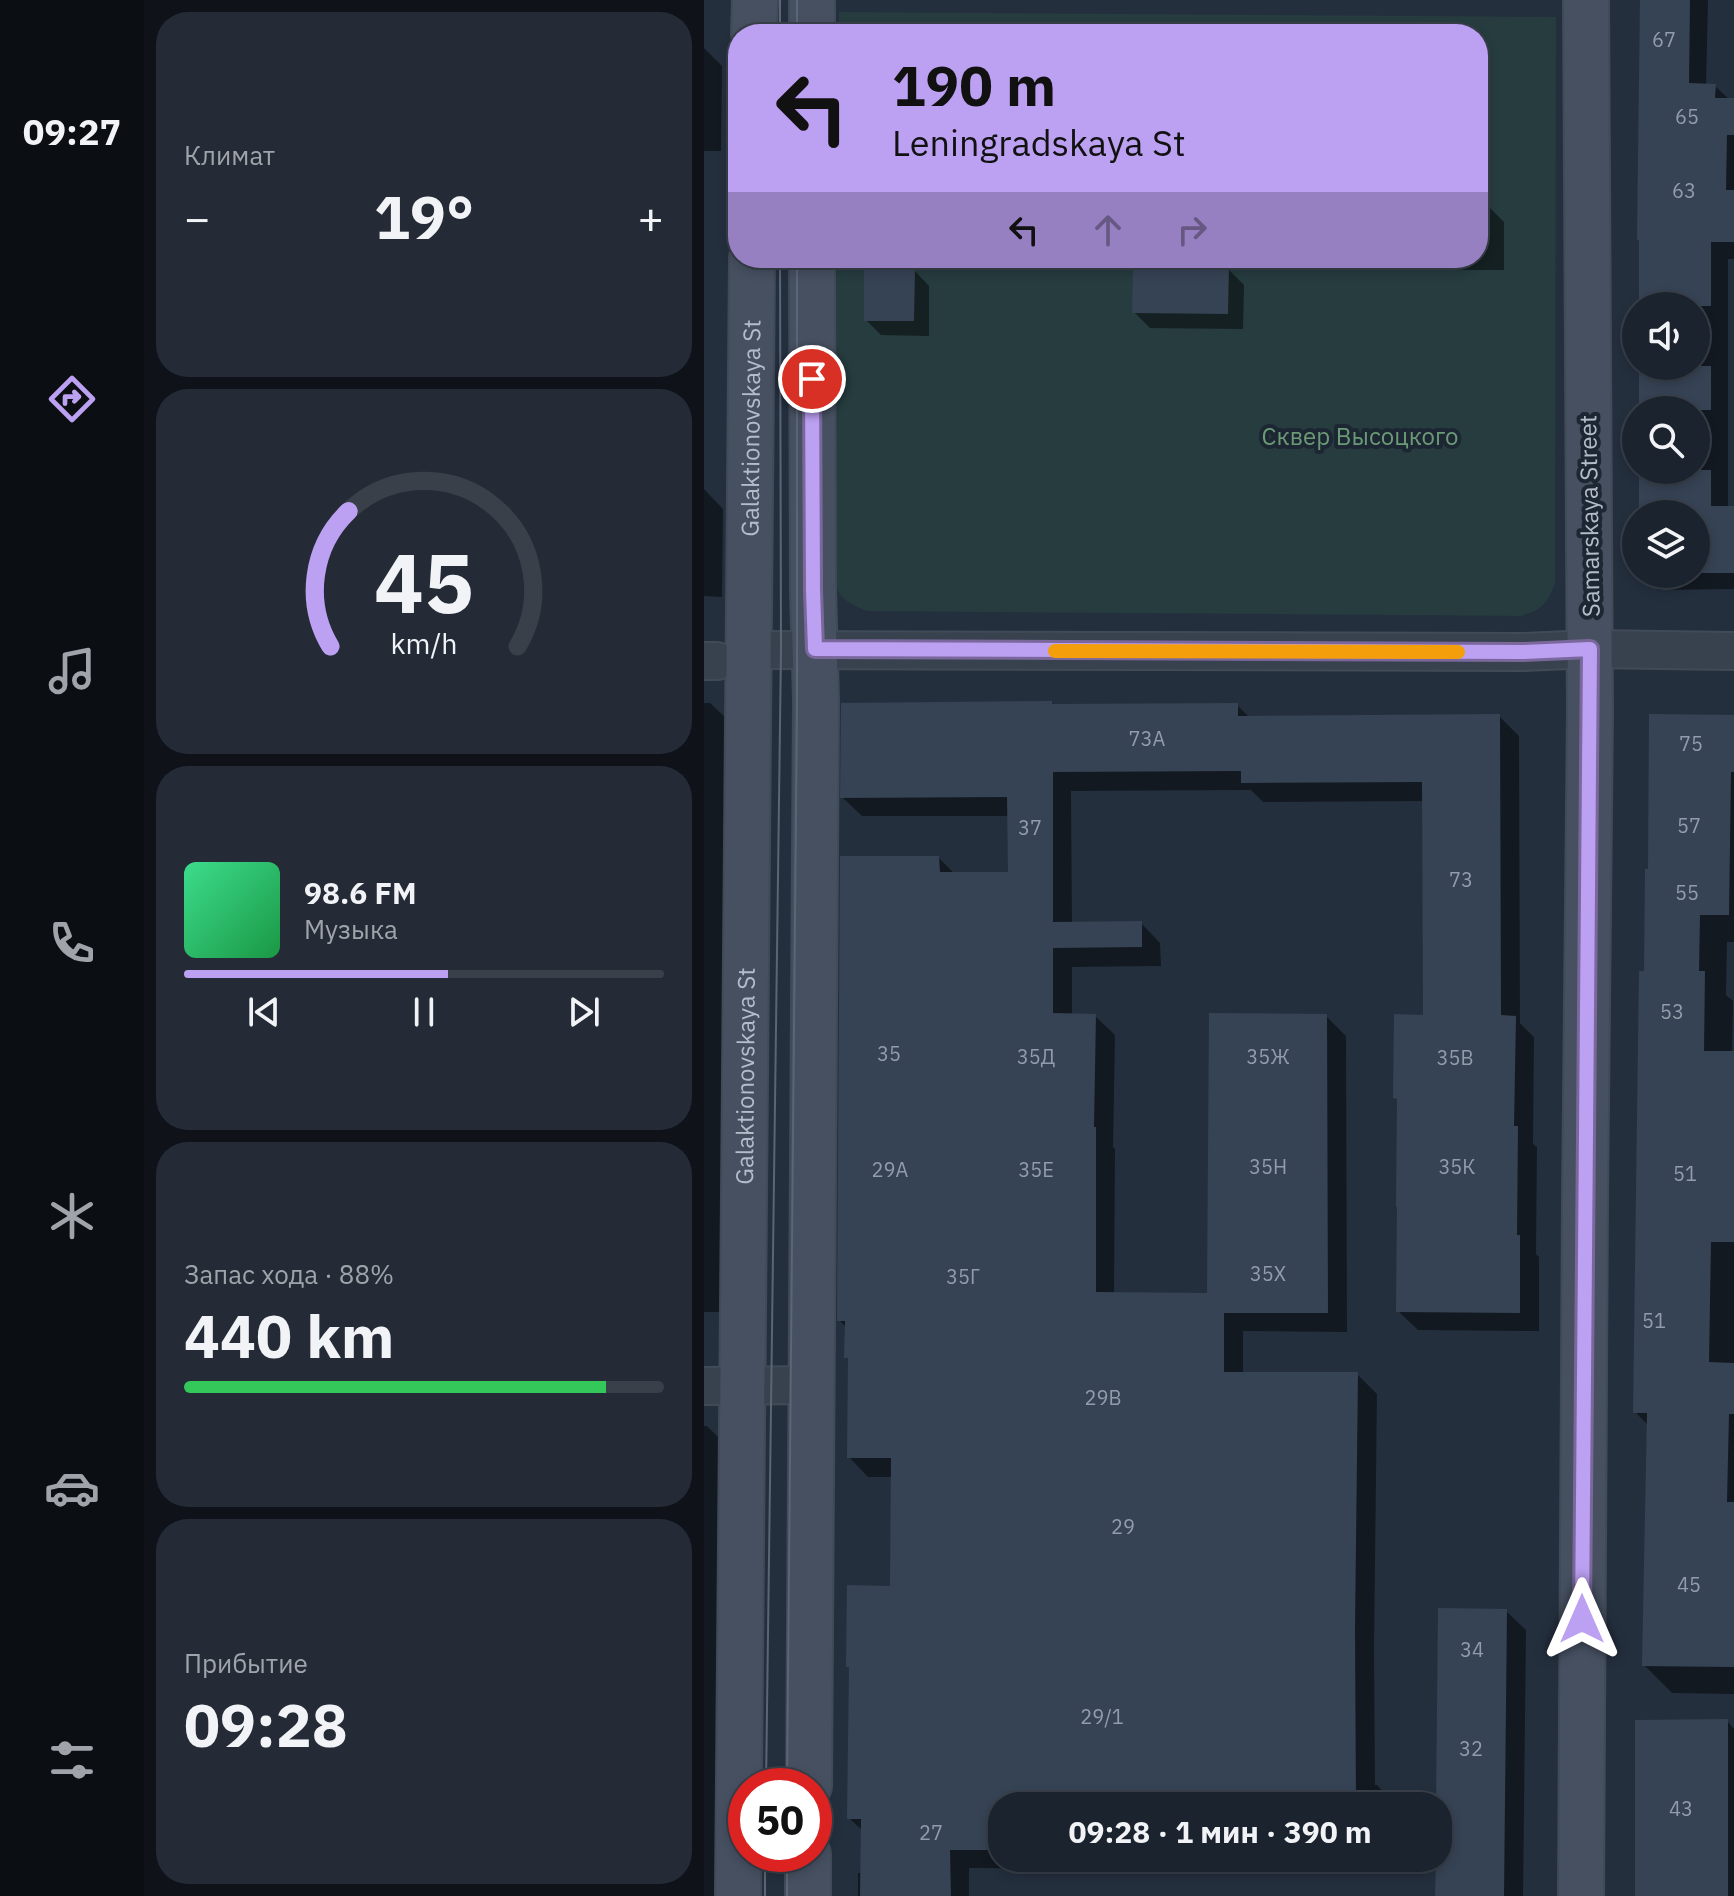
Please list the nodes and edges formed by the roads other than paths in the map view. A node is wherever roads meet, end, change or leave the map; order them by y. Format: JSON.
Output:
{"nodes":[{"id":1,"x":755,"y":0,"type":"edge"},
{"id":2,"x":812,"y":0,"type":"edge"},
{"id":3,"x":1586,"y":0,"type":"edge"},
{"id":4,"x":754,"y":24,"type":"edge"},
{"id":5,"x":812,"y":24,"type":"edge"},
{"id":6,"x":751,"y":268,"type":"edge"},
{"id":7,"x":812,"y":268,"type":"edge"},
{"id":8,"x":815,"y":649,"type":"junction"},
{"id":9,"x":1590,"y":649,"type":"junction"},
{"id":10,"x":1734,"y":651,"type":"edge"},
{"id":11,"x":723,"y":657,"type":"edge"},
{"id":12,"x":811,"y":1385,"type":"junction"},
{"id":13,"x":723,"y":1386,"type":"edge"},
{"id":14,"x":809,"y":1768,"type":"edge"},
{"id":15,"x":808,"y":1872,"type":"edge"},
{"id":16,"x":738,"y":1896,"type":"edge"},
{"id":17,"x":808,"y":1896,"type":"edge"},
{"id":18,"x":1581,"y":1896,"type":"edge"}],
"edges":[{"from":1,"to":4,"type":"main road"},
{"from":2,"to":5,"type":"main road"},
{"from":3,"to":9,"type":"main road","name":"Samarskaya Street"},
{"from":6,"to":11,"type":"main road","name":"Galaktionovskaya St"},
{"from":7,"to":8,"type":"main road"},
{"from":8,"to":9,"type":"street"},
{"from":8,"to":11,"type":"street"},
{"from":8,"to":12,"type":"main road"},
{"from":9,"to":10,"type":"street"},
{"from":9,"to":18,"type":"main road","name":"Samarskaya Street"},
{"from":11,"to":13,"type":"main road","name":"Galaktionovskaya St"},
{"from":12,"to":13,"type":"street"},
{"from":12,"to":14,"type":"main road"},
{"from":13,"to":16,"type":"main road","name":"Galaktionovskaya St"},
{"from":15,"to":17,"type":"main road"}]}
